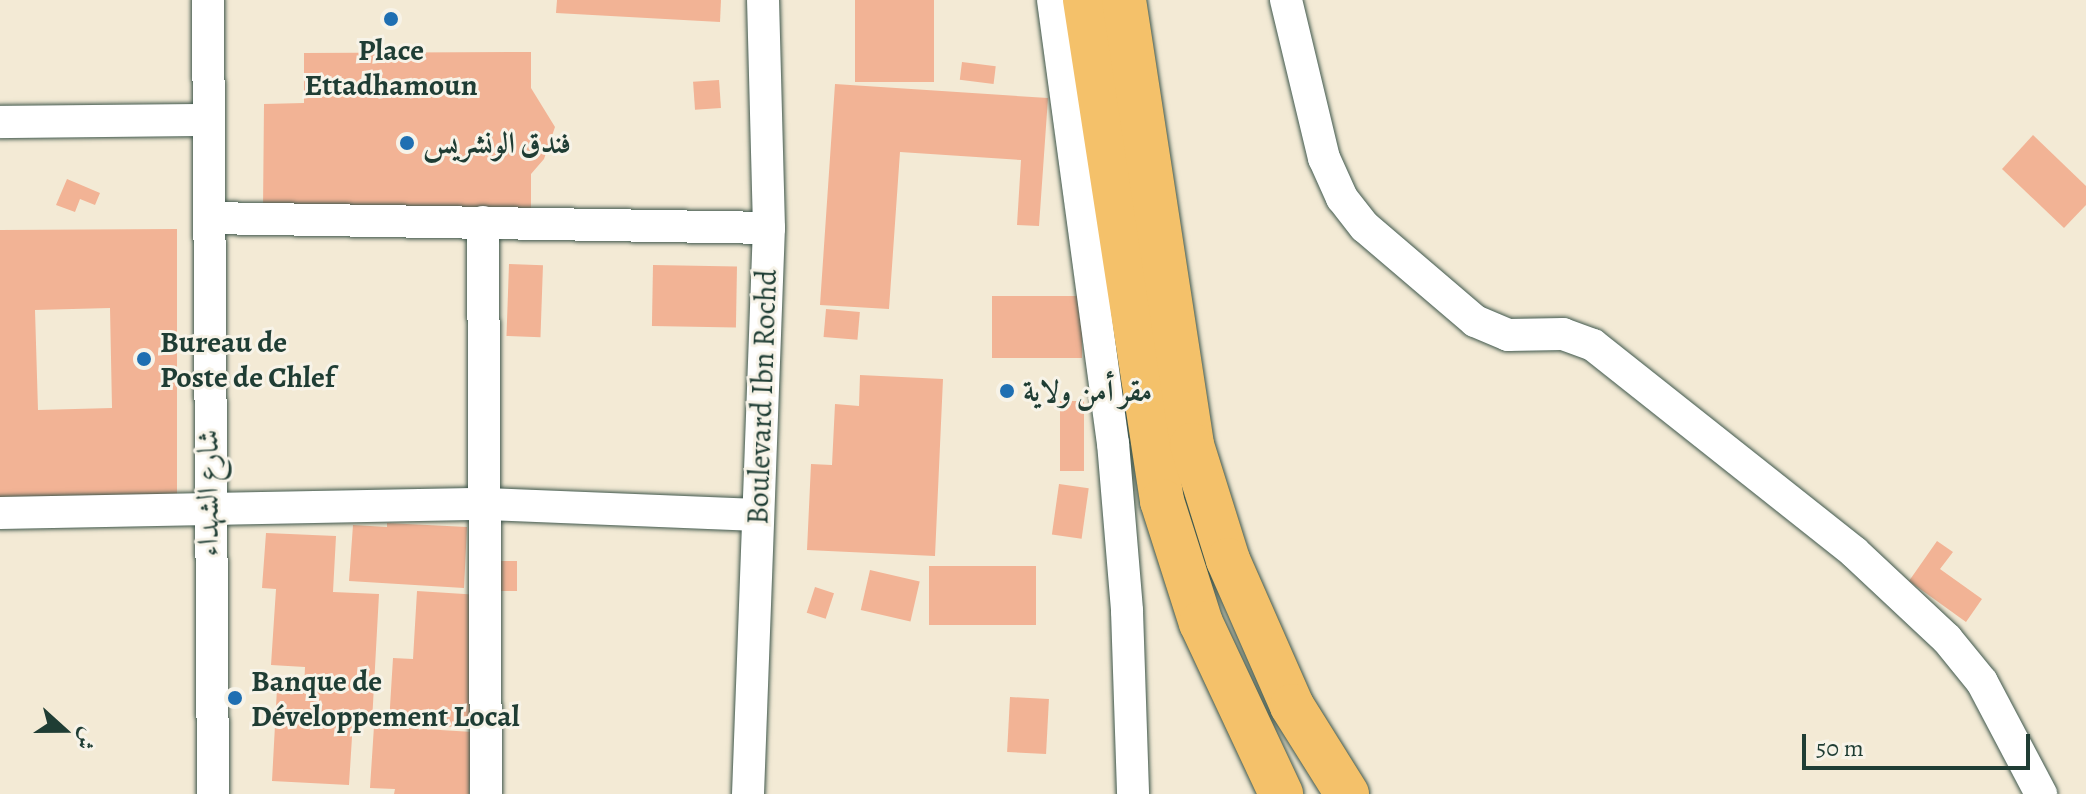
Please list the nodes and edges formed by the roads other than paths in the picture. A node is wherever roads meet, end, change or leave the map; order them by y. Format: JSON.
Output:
{"nodes":[{"id":1,"x":208,"y":0,"type":"edge"},
{"id":2,"x":763,"y":0,"type":"edge"},
{"id":3,"x":1053,"y":0,"type":"edge"},
{"id":4,"x":1085,"y":0,"type":"edge"},
{"id":5,"x":1124,"y":0,"type":"edge"},
{"id":6,"x":1286,"y":0,"type":"edge"},
{"id":7,"x":207,"y":120,"type":"junction"},
{"id":8,"x":0,"y":122,"type":"edge"},
{"id":9,"x":209,"y":218,"type":"junction"},
{"id":10,"x":483,"y":222,"type":"junction"},
{"id":11,"x":769,"y":228,"type":"junction"},
{"id":12,"x":485,"y":504,"type":"junction"},
{"id":13,"x":207,"y":509,"type":"junction"},
{"id":14,"x":0,"y":513,"type":"edge"},
{"id":15,"x":758,"y":515,"type":"junction"},
{"id":16,"x":213,"y":794,"type":"edge"},
{"id":17,"x":486,"y":794,"type":"edge"},
{"id":18,"x":748,"y":794,"type":"edge"},
{"id":19,"x":1133,"y":794,"type":"edge"},
{"id":20,"x":1281,"y":794,"type":"edge"},
{"id":21,"x":1347,"y":794,"type":"edge"},
{"id":22,"x":2041,"y":794,"type":"edge"}],
"edges":[{"from":1,"to":7,"type":"street","name":"شارع الشهداء"},
{"from":2,"to":11,"type":"street","name":"Boulevard Ibn Rochd"},
{"from":3,"to":19,"type":"street"},
{"from":4,"to":20,"type":"highway"},
{"from":5,"to":21,"type":"highway"},
{"from":6,"to":22,"type":"street"},
{"from":7,"to":8,"type":"street"},
{"from":7,"to":9,"type":"street","name":"شارع الشهداء"},
{"from":9,"to":10,"type":"street"},
{"from":9,"to":13,"type":"street","name":"شارع الشهداء"},
{"from":10,"to":11,"type":"street"},
{"from":10,"to":12,"type":"street"},
{"from":11,"to":15,"type":"street","name":"Boulevard Ibn Rochd"},
{"from":12,"to":13,"type":"street"},
{"from":12,"to":15,"type":"street"},
{"from":12,"to":17,"type":"street"},
{"from":13,"to":14,"type":"street"},
{"from":13,"to":16,"type":"street","name":"شارع الشهداء"},
{"from":15,"to":18,"type":"street","name":"Boulevard Ibn Rochd"}]}
